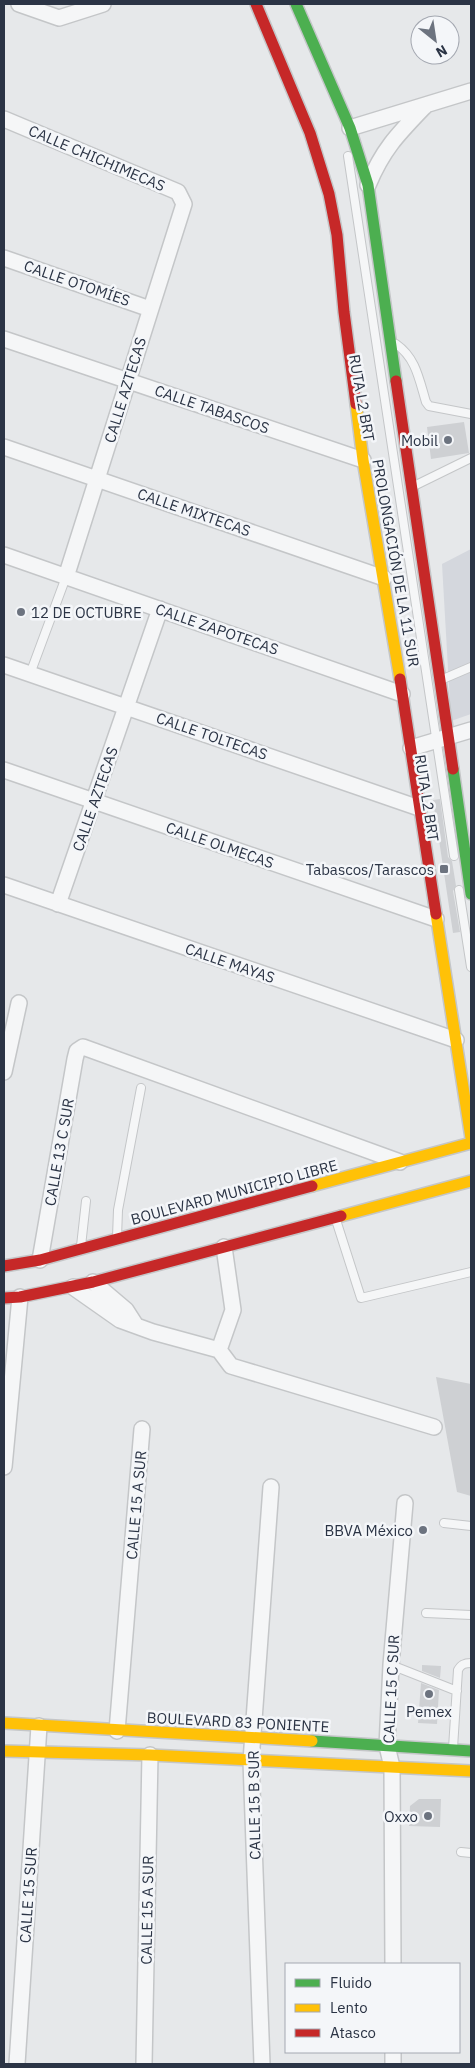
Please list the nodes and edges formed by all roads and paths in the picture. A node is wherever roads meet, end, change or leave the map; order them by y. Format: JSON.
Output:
{"nodes":[{"id":1,"x":19,"y":4,"type":"edge"},
{"id":2,"x":102,"y":4,"type":"edge"},
{"id":3,"x":256,"y":4,"type":"edge"},
{"id":4,"x":296,"y":4,"type":"edge"},
{"id":5,"x":471,"y":92,"type":"edge"},
{"id":6,"x":426,"y":105,"type":"junction"},
{"id":7,"x":4,"y":119,"type":"edge"},
{"id":8,"x":350,"y":128,"type":"junction"},
{"id":9,"x":346,"y":144,"type":"dead end"},
{"id":10,"x":334,"y":182,"type":"dead end"},
{"id":11,"x":368,"y":185,"type":"junction"},
{"id":12,"x":184,"y":204,"type":"joint"},
{"id":13,"x":4,"y":258,"type":"edge"},
{"id":14,"x":150,"y":309,"type":"junction"},
{"id":15,"x":4,"y":339,"type":"edge"},
{"id":16,"x":391,"y":340,"type":"junction"},
{"id":17,"x":128,"y":381,"type":"junction"},
{"id":18,"x":471,"y":414,"type":"edge"},
{"id":19,"x":4,"y":447,"type":"edge"},
{"id":20,"x":367,"y":455,"type":"junction"},
{"id":21,"x":471,"y":458,"type":"edge"},
{"id":22,"x":97,"y":479,"type":"junction"},
{"id":23,"x":412,"y":487,"type":"junction"},
{"id":24,"x":4,"y":555,"type":"edge"},
{"id":25,"x":66,"y":577,"type":"junction"},
{"id":26,"x":384,"y":578,"type":"junction"},
{"id":27,"x":160,"y":610,"type":"junction"},
{"id":28,"x":4,"y":665,"type":"edge"},
{"id":29,"x":471,"y":667,"type":"edge"},
{"id":30,"x":30,"y":674,"type":"junction"},
{"id":31,"x":440,"y":680,"type":"junction"},
{"id":32,"x":406,"y":688,"type":"junction"},
{"id":33,"x":126,"y":707,"type":"junction"},
{"id":34,"x":471,"y":730,"type":"edge"},
{"id":35,"x":442,"y":738,"type":"junction"},
{"id":36,"x":414,"y":747,"type":"junction"},
{"id":37,"x":4,"y":770,"type":"edge"},
{"id":38,"x":94,"y":801,"type":"junction"},
{"id":39,"x":420,"y":808,"type":"junction"},
{"id":40,"x":432,"y":830,"type":"dead end"},
{"id":41,"x":456,"y":868,"type":"dead end"},
{"id":42,"x":457,"y":878,"type":"dead end"},
{"id":43,"x":4,"y":885,"type":"edge"},
{"id":44,"x":471,"y":894,"type":"edge"},
{"id":45,"x":58,"y":904,"type":"junction"},
{"id":46,"x":436,"y":919,"type":"junction"},
{"id":47,"x":471,"y":967,"type":"edge"},
{"id":48,"x":19,"y":1003,"type":"dead end"},
{"id":49,"x":456,"y":1040,"type":"junction"},
{"id":50,"x":4,"y":1072,"type":"edge"},
{"id":51,"x":141,"y":1088,"type":"dead end"},
{"id":52,"x":471,"y":1138,"type":"edge"},
{"id":53,"x":471,"y":1142,"type":"edge"},
{"id":54,"x":400,"y":1162,"type":"junction"},
{"id":55,"x":471,"y":1181,"type":"edge"},
{"id":56,"x":86,"y":1201,"type":"dead end"},
{"id":57,"x":335,"y":1218,"type":"junction"},
{"id":58,"x":117,"y":1240,"type":"junction"},
{"id":59,"x":224,"y":1247,"type":"junction"},
{"id":60,"x":81,"y":1249,"type":"junction"},
{"id":61,"x":40,"y":1260,"type":"junction"},
{"id":62,"x":4,"y":1266,"type":"edge"},
{"id":63,"x":471,"y":1272,"type":"edge"},
{"id":64,"x":93,"y":1282,"type":"junction"},
{"id":65,"x":73,"y":1287,"type":"junction"},
{"id":66,"x":20,"y":1297,"type":"junction"},
{"id":67,"x":4,"y":1298,"type":"edge"},
{"id":68,"x":135,"y":1324,"type":"junction"},
{"id":69,"x":218,"y":1350,"type":"junction"},
{"id":70,"x":434,"y":1427,"type":"dead end"},
{"id":71,"x":142,"y":1429,"type":"dead end"},
{"id":72,"x":4,"y":1467,"type":"edge"},
{"id":73,"x":271,"y":1487,"type":"dead end"},
{"id":74,"x":405,"y":1503,"type":"dead end"},
{"id":75,"x":444,"y":1523,"type":"dead end"},
{"id":76,"x":471,"y":1526,"type":"edge"},
{"id":77,"x":426,"y":1613,"type":"dead end"},
{"id":78,"x":471,"y":1616,"type":"edge"},
{"id":79,"x":471,"y":1663,"type":"edge"},
{"id":80,"x":391,"y":1665,"type":"junction"},
{"id":81,"x":456,"y":1692,"type":"junction"},
{"id":82,"x":4,"y":1723,"type":"edge"},
{"id":83,"x":39,"y":1726,"type":"junction"},
{"id":84,"x":117,"y":1731,"type":"junction"},
{"id":85,"x":253,"y":1738,"type":"junction"},
{"id":86,"x":387,"y":1746,"type":"junction"},
{"id":87,"x":453,"y":1750,"type":"junction"},
{"id":88,"x":4,"y":1751,"type":"edge"},
{"id":89,"x":471,"y":1751,"type":"edge"},
{"id":90,"x":37,"y":1752,"type":"junction"},
{"id":91,"x":150,"y":1755,"type":"junction"},
{"id":92,"x":251,"y":1761,"type":"junction"},
{"id":93,"x":392,"y":1767,"type":"junction"},
{"id":94,"x":471,"y":1771,"type":"edge"},
{"id":95,"x":461,"y":1852,"type":"dead end"},
{"id":96,"x":471,"y":1853,"type":"edge"},
{"id":97,"x":393,"y":1963,"type":"edge"},
{"id":98,"x":17,"y":2064,"type":"edge"},
{"id":99,"x":144,"y":2064,"type":"edge"},
{"id":100,"x":262,"y":2064,"type":"edge"}],
"edges":[{"from":1,"to":2,"type":"street"},
{"from":3,"to":20,"type":"main road","name":"PROLONGACIÓN DE LA 11 SUR"},
{"from":4,"to":8,"type":"main road","name":"PROLONGACIÓN DE LA 11 SUR"},
{"from":5,"to":6,"type":"street"},
{"from":6,"to":8,"type":"street"},
{"from":6,"to":11,"type":"street"},
{"from":7,"to":12,"type":"street","name":"CALLE CHICHIMECAS"},
{"from":8,"to":11,"type":"main road","name":"PROLONGACIÓN DE LA 11 SUR"},
{"from":9,"to":35,"type":"lane","name":"RUTA L2 BRT"},
{"from":10,"to":20,"type":"lane","name":"RUTA L2 BRT"},
{"from":11,"to":16,"type":"main road","name":"PROLONGACIÓN DE LA 11 SUR"},
{"from":12,"to":14,"type":"street","name":"CALLE AZTECAS"},
{"from":13,"to":14,"type":"street","name":"CALLE OTOMÍES"},
{"from":14,"to":17,"type":"street","name":"CALLE AZTECAS"},
{"from":15,"to":17,"type":"street","name":"CALLE TABASCOS"},
{"from":16,"to":18,"type":"lane"},
{"from":16,"to":23,"type":"main road","name":"PROLONGACIÓN DE LA 11 SUR"},
{"from":17,"to":20,"type":"street","name":"CALLE TABASCOS"},
{"from":17,"to":22,"type":"street","name":"CALLE AZTECAS"},
{"from":19,"to":22,"type":"street","name":"CALLE MIXTECAS"},
{"from":20,"to":26,"type":"main road","name":"PROLONGACIÓN DE LA 11 SUR"},
{"from":21,"to":23,"type":"lane"},
{"from":22,"to":25,"type":"street","name":"CALLE AZTECAS"},
{"from":22,"to":26,"type":"street","name":"CALLE MIXTECAS"},
{"from":23,"to":31,"type":"main road","name":"PROLONGACIÓN DE LA 11 SUR"},
{"from":24,"to":25,"type":"street","name":"CALLE ZAPOTECAS"},
{"from":25,"to":27,"type":"street","name":"CALLE ZAPOTECAS"},
{"from":25,"to":30,"type":"lane"},
{"from":26,"to":32,"type":"main road","name":"PROLONGACIÓN DE LA 11 SUR"},
{"from":27,"to":32,"type":"street","name":"CALLE ZAPOTECAS"},
{"from":27,"to":33,"type":"street","name":"CALLE AZTECAS"},
{"from":28,"to":30,"type":"street","name":"CALLE TOLTECAS"},
{"from":29,"to":31,"type":"lane"},
{"from":30,"to":33,"type":"street","name":"CALLE TOLTECAS"},
{"from":31,"to":35,"type":"main road","name":"PROLONGACIÓN DE LA 11 SUR"},
{"from":32,"to":36,"type":"main road","name":"PROLONGACIÓN DE LA 11 SUR"},
{"from":33,"to":38,"type":"street","name":"CALLE AZTECAS"},
{"from":33,"to":39,"type":"street","name":"CALLE TOLTECAS"},
{"from":34,"to":35,"type":"street"},
{"from":35,"to":36,"type":"street"},
{"from":35,"to":41,"type":"lane","name":"RUTA L2 BRT"},
{"from":35,"to":44,"type":"main road","name":"PROLONGACIÓN DE LA 11 SUR"},
{"from":36,"to":39,"type":"main road","name":"PROLONGACIÓN DE LA 11 SUR"},
{"from":36,"to":40,"type":"lane","name":"RUTA L2 BRT"},
{"from":37,"to":38,"type":"street","name":"CALLE OLMECAS"},
{"from":38,"to":45,"type":"street","name":"CALLE AZTECAS"},
{"from":38,"to":46,"type":"street","name":"CALLE OLMECAS"},
{"from":39,"to":46,"type":"main road","name":"PROLONGACIÓN DE LA 11 SUR"},
{"from":42,"to":47,"type":"lane"},
{"from":43,"to":45,"type":"street","name":"CALLE MAYAS"},
{"from":45,"to":49,"type":"street","name":"CALLE MAYAS"},
{"from":46,"to":49,"type":"main road","name":"PROLONGACIÓN DE LA 11 SUR"},
{"from":48,"to":50,"type":"street"},
{"from":49,"to":52,"type":"main road","name":"PROLONGACIÓN DE LA 11 SUR"},
{"from":51,"to":58,"type":"lane"},
{"from":53,"to":54,"type":"main road","name":"BOULEVARD MUNICIPIO LIBRE"},
{"from":54,"to":58,"type":"main road","name":"BOULEVARD MUNICIPIO LIBRE"},
{"from":54,"to":61,"type":"street","name":"CALLE 13 C SUR"},
{"from":55,"to":57,"type":"main road"},
{"from":56,"to":60,"type":"lane"},
{"from":57,"to":59,"type":"main road"},
{"from":57,"to":63,"type":"lane"},
{"from":58,"to":60,"type":"main road","name":"BOULEVARD MUNICIPIO LIBRE"},
{"from":59,"to":64,"type":"main road"},
{"from":59,"to":69,"type":"street"},
{"from":60,"to":61,"type":"main road","name":"BOULEVARD MUNICIPIO LIBRE"},
{"from":61,"to":62,"type":"main road","name":"BOULEVARD MUNICIPIO LIBRE"},
{"from":64,"to":65,"type":"main road"},
{"from":64,"to":68,"type":"street"},
{"from":65,"to":66,"type":"main road"},
{"from":65,"to":68,"type":"street"},
{"from":66,"to":67,"type":"main road"},
{"from":66,"to":72,"type":"street"},
{"from":68,"to":69,"type":"street"},
{"from":69,"to":70,"type":"street"},
{"from":71,"to":84,"type":"street","name":"CALLE 15 A SUR"},
{"from":73,"to":85,"type":"street","name":"CALLE 15 B SUR"},
{"from":74,"to":80,"type":"street","name":"CALLE 15 C SUR"},
{"from":75,"to":76,"type":"lane"},
{"from":77,"to":78,"type":"lane"},
{"from":79,"to":81,"type":"lane"},
{"from":80,"to":81,"type":"lane"},
{"from":80,"to":86,"type":"street","name":"CALLE 15 C SUR"},
{"from":81,"to":87,"type":"lane"},
{"from":82,"to":83,"type":"main road","name":"BOULEVARD 83 PONIENTE"},
{"from":83,"to":84,"type":"main road","name":"BOULEVARD 83 PONIENTE"},
{"from":83,"to":90,"type":"street","name":"CALLE 15 SUR"},
{"from":84,"to":85,"type":"main road","name":"BOULEVARD 83 PONIENTE"},
{"from":85,"to":86,"type":"main road","name":"BOULEVARD 83 PONIENTE"},
{"from":85,"to":92,"type":"street","name":"CALLE 15 B SUR"},
{"from":86,"to":87,"type":"main road","name":"BOULEVARD 83 PONIENTE"},
{"from":86,"to":93,"type":"street","name":"CALLE 15 C SUR"},
{"from":87,"to":89,"type":"main road","name":"BOULEVARD 83 PONIENTE"},
{"from":88,"to":90,"type":"main road"},
{"from":90,"to":91,"type":"main road"},
{"from":90,"to":98,"type":"street","name":"CALLE 15 SUR"},
{"from":91,"to":92,"type":"main road"},
{"from":91,"to":99,"type":"street","name":"CALLE 15 A SUR"},
{"from":92,"to":93,"type":"main road"},
{"from":92,"to":100,"type":"street","name":"CALLE 15 B SUR"},
{"from":93,"to":94,"type":"main road"},
{"from":93,"to":97,"type":"street","name":"CALLE 15 C SUR"},
{"from":95,"to":96,"type":"lane"}]}
